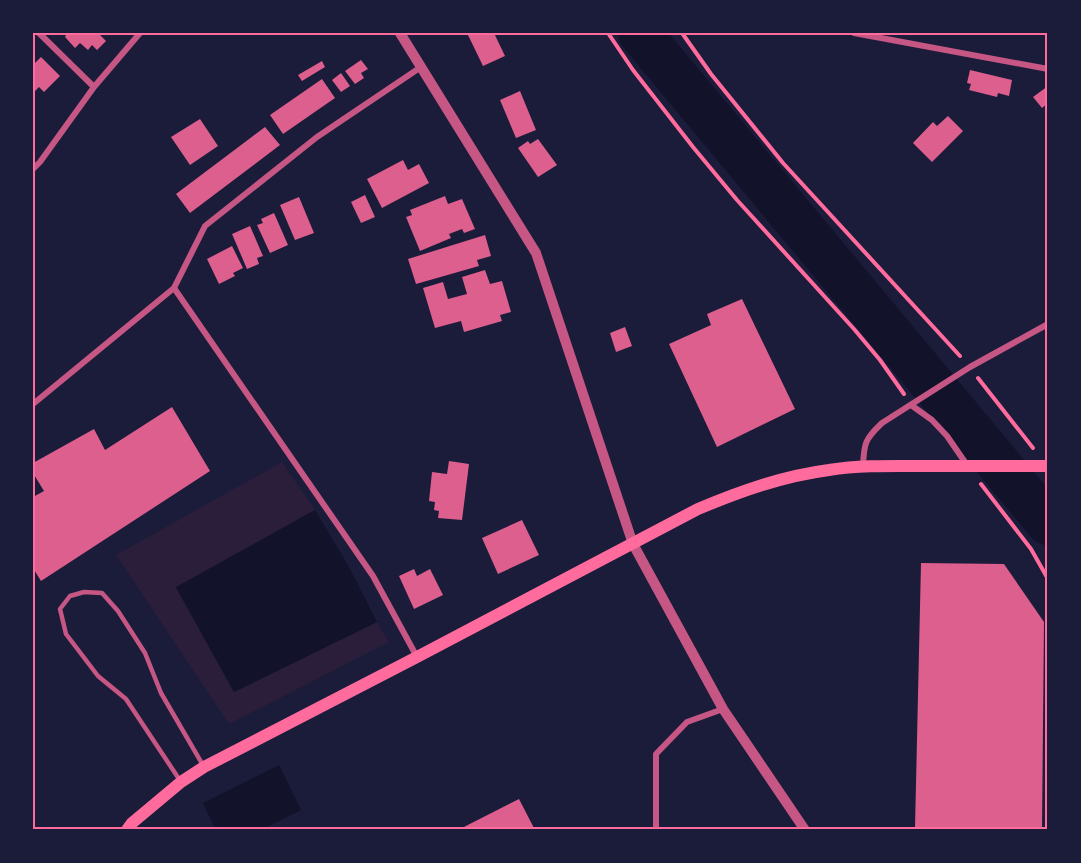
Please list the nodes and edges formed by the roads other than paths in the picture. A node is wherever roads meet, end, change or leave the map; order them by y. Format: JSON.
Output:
{"nodes":[{"id":1,"x":39,"y":33,"type":"edge"},
{"id":2,"x":140,"y":33,"type":"edge"},
{"id":3,"x":400,"y":33,"type":"edge"},
{"id":4,"x":854,"y":33,"type":"edge"},
{"id":5,"x":421,"y":67,"type":"junction"},
{"id":6,"x":1048,"y":69,"type":"edge"},
{"id":7,"x":94,"y":87,"type":"junction"},
{"id":8,"x":33,"y":169,"type":"edge"},
{"id":9,"x":174,"y":288,"type":"junction"},
{"id":10,"x":1048,"y":324,"type":"edge"},
{"id":11,"x":33,"y":404,"type":"edge"},
{"id":12,"x":911,"y":405,"type":"junction"},
{"id":13,"x":863,"y":466,"type":"junction"},
{"id":14,"x":967,"y":466,"type":"junction"},
{"id":15,"x":1048,"y":466,"type":"edge"},
{"id":16,"x":633,"y":544,"type":"junction"},
{"id":17,"x":417,"y":657,"type":"junction"},
{"id":18,"x":723,"y":709,"type":"junction"},
{"id":19,"x":204,"y":767,"type":"junction"},
{"id":20,"x":181,"y":782,"type":"junction"},
{"id":21,"x":127,"y":830,"type":"edge"},
{"id":22,"x":657,"y":830,"type":"edge"},
{"id":23,"x":805,"y":830,"type":"edge"}],
"edges":[{"from":1,"to":7,"type":"street"},
{"from":2,"to":7,"type":"street"},
{"from":3,"to":5,"type":"street"},
{"from":4,"to":6,"type":"street"},
{"from":5,"to":9,"type":"street"},
{"from":5,"to":16,"type":"street"},
{"from":7,"to":8,"type":"street"},
{"from":9,"to":11,"type":"street"},
{"from":9,"to":17,"type":"street"},
{"from":10,"to":12,"type":"street"},
{"from":12,"to":13,"type":"street"},
{"from":12,"to":14,"type":"street"},
{"from":13,"to":14,"type":"main road"},
{"from":13,"to":16,"type":"main road"},
{"from":14,"to":15,"type":"main road"},
{"from":16,"to":17,"type":"main road"},
{"from":16,"to":18,"type":"street"},
{"from":17,"to":19,"type":"main road"},
{"from":18,"to":22,"type":"street"},
{"from":18,"to":23,"type":"street"},
{"from":19,"to":20,"type":"main road"},
{"from":19,"to":20,"type":"lane"},
{"from":20,"to":21,"type":"main road"}]}
